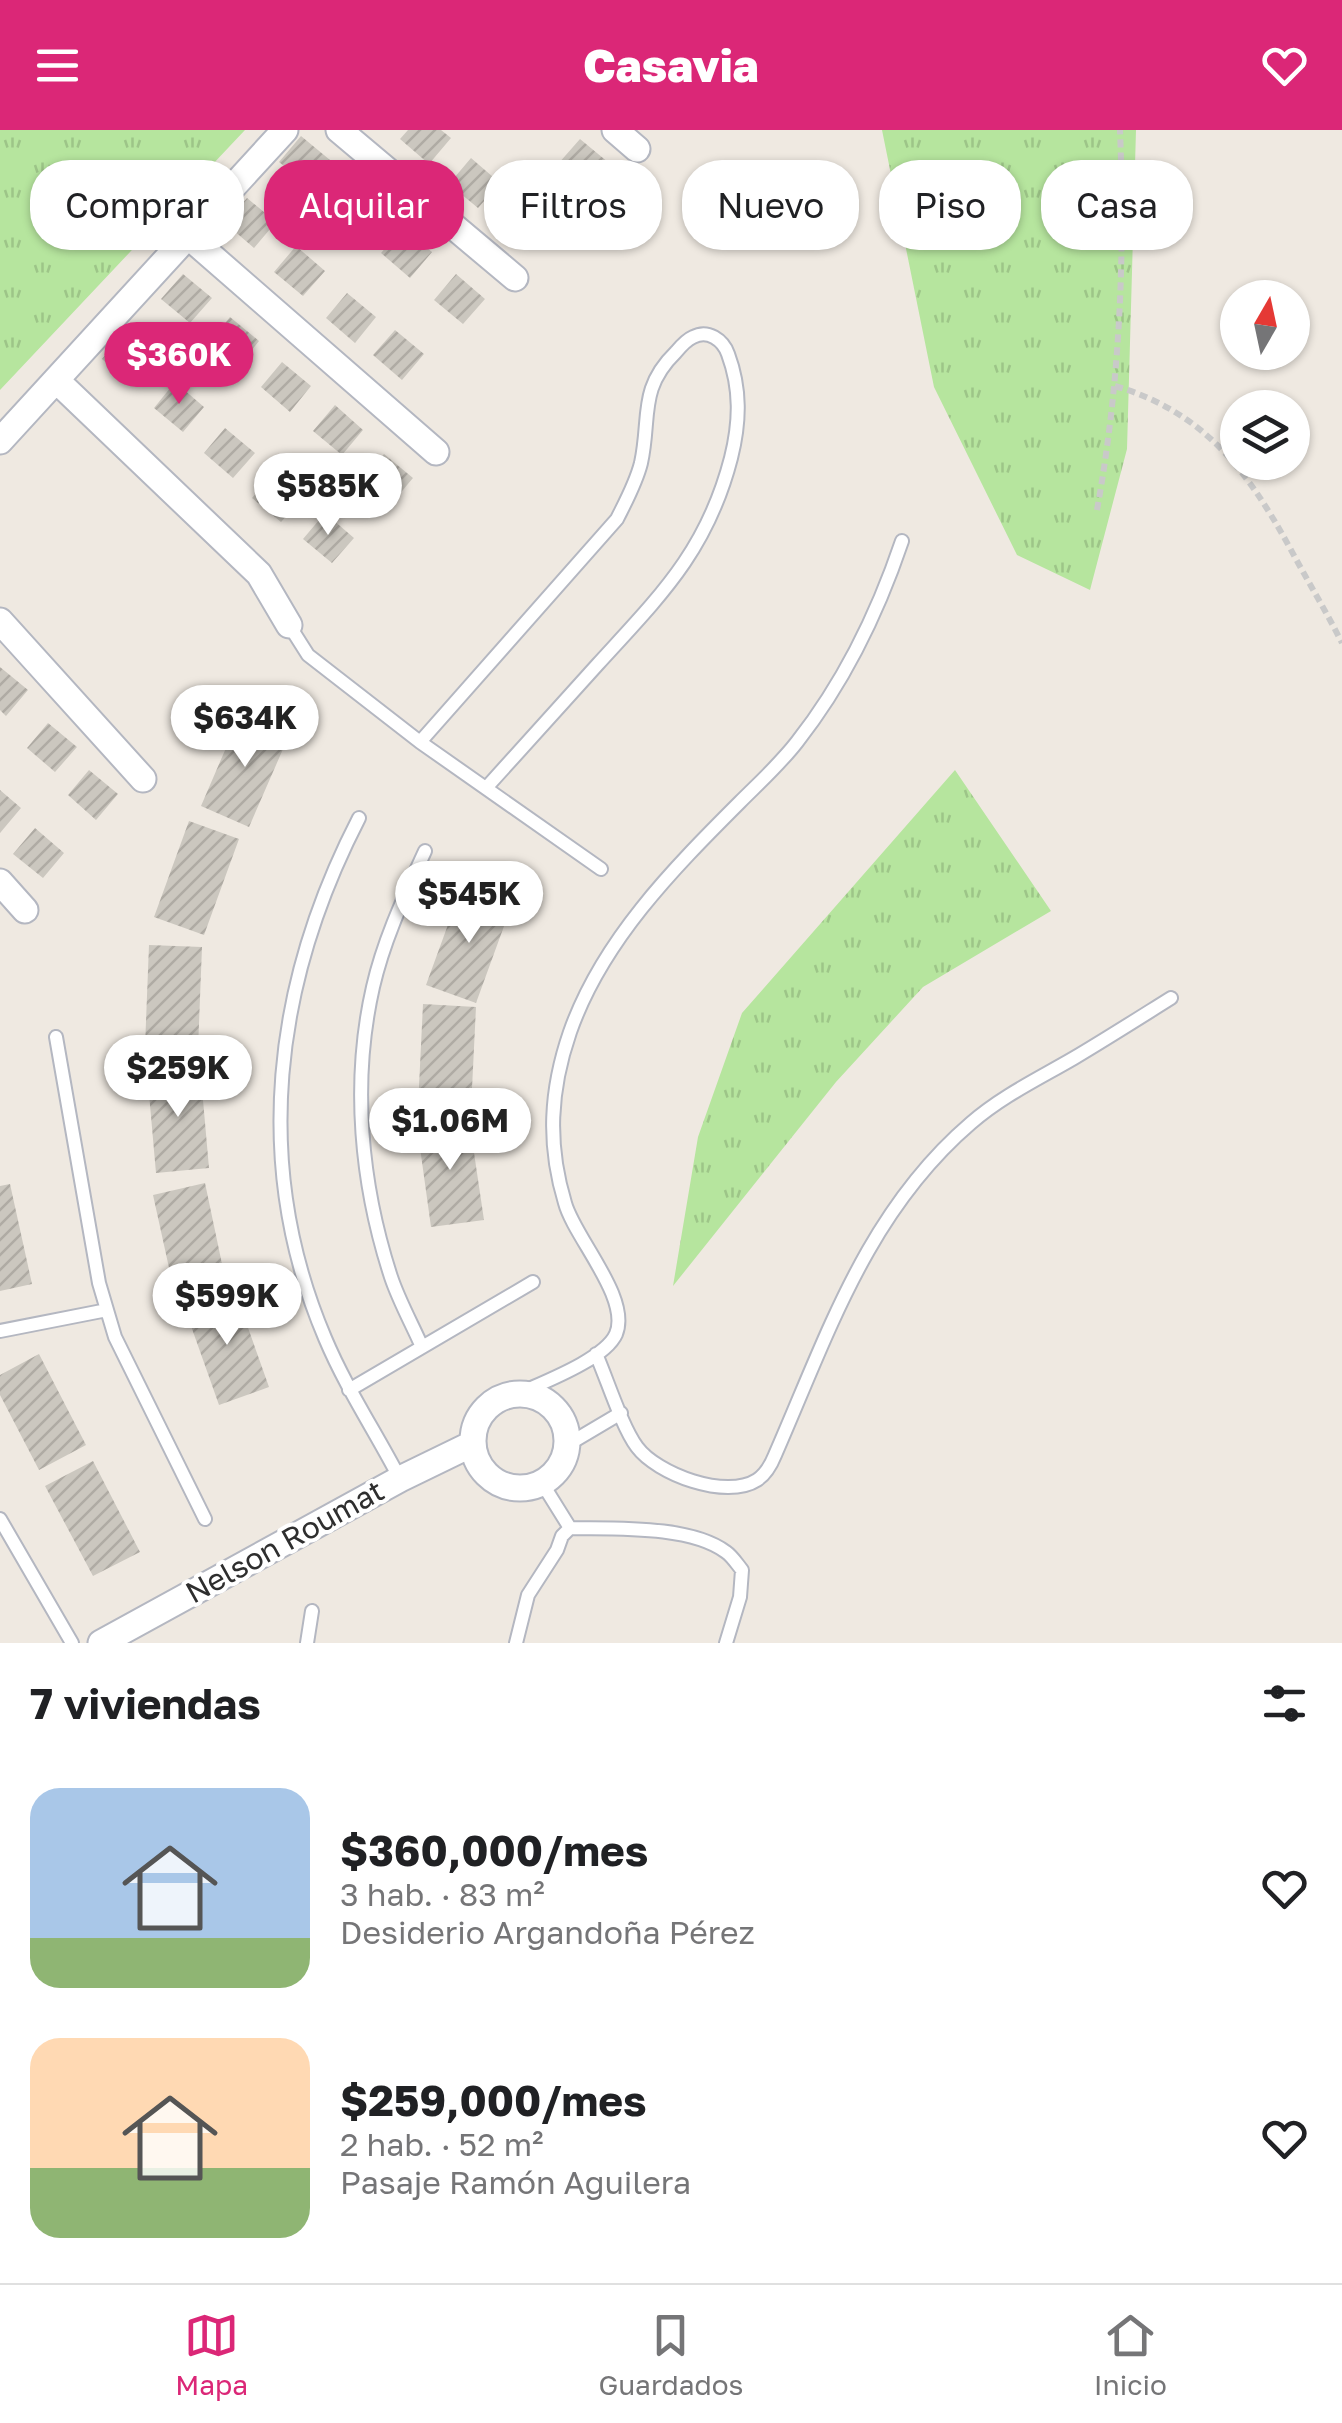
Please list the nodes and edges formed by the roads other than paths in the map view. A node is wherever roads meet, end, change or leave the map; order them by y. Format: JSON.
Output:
{"nodes":[{"id":1,"x":284,"y":130,"type":"edge"},
{"id":2,"x":340,"y":130,"type":"edge"},
{"id":3,"x":614,"y":130,"type":"edge"},
{"id":4,"x":637,"y":149,"type":"dead end"},
{"id":5,"x":244,"y":173,"type":"edge"},
{"id":6,"x":173,"y":250,"type":"edge"},
{"id":7,"x":204,"y":250,"type":"edge"},
{"id":8,"x":515,"y":278,"type":"dead end"},
{"id":9,"x":56,"y":380,"type":"junction"},
{"id":10,"x":0,"y":442,"type":"edge"},
{"id":11,"x":436,"y":452,"type":"dead end"},
{"id":12,"x":902,"y":542,"type":"dead end"},
{"id":13,"x":0,"y":621,"type":"edge"},
{"id":14,"x":290,"y":625,"type":"joint"},
{"id":15,"x":420,"y":742,"type":"junction"},
{"id":16,"x":143,"y":779,"type":"dead end"},
{"id":17,"x":486,"y":788,"type":"junction"},
{"id":18,"x":359,"y":818,"type":"dead end"},
{"id":19,"x":425,"y":851,"type":"dead end"},
{"id":20,"x":601,"y":869,"type":"dead end"},
{"id":21,"x":0,"y":882,"type":"edge"},
{"id":22,"x":25,"y":910,"type":"dead end"},
{"id":23,"x":1171,"y":998,"type":"dead end"},
{"id":24,"x":56,"y":1036,"type":"dead end"},
{"id":25,"x":532,"y":1282,"type":"dead end"},
{"id":26,"x":107,"y":1310,"type":"junction"},
{"id":27,"x":0,"y":1331,"type":"edge"},
{"id":28,"x":422,"y":1347,"type":"junction"},
{"id":29,"x":596,"y":1354,"type":"junction"},
{"id":30,"x":349,"y":1390,"type":"junction"},
{"id":31,"x":520,"y":1393,"type":"junction"},
{"id":32,"x":622,"y":1412,"type":"junction"},
{"id":33,"x":472,"y":1444,"type":"junction"},
{"id":34,"x":567,"y":1445,"type":"junction"},
{"id":35,"x":400,"y":1479,"type":"junction"},
{"id":36,"x":542,"y":1483,"type":"junction"},
{"id":37,"x":0,"y":1518,"type":"edge"},
{"id":38,"x":205,"y":1520,"type":"dead end"},
{"id":39,"x":570,"y":1528,"type":"junction"},
{"id":40,"x":312,"y":1611,"type":"dead end"},
{"id":41,"x":72,"y":1643,"type":"edge"},
{"id":42,"x":101,"y":1643,"type":"edge"},
{"id":43,"x":308,"y":1643,"type":"edge"},
{"id":44,"x":516,"y":1643,"type":"edge"},
{"id":45,"x":726,"y":1643,"type":"edge"}],
"edges":[{"from":1,"to":5,"type":"street"},
{"from":2,"to":8,"type":"street"},
{"from":3,"to":4,"type":"street"},
{"from":6,"to":9,"type":"street"},
{"from":7,"to":11,"type":"street"},
{"from":9,"to":10,"type":"street"},
{"from":9,"to":14,"type":"street"},
{"from":12,"to":29,"type":"lane"},
{"from":13,"to":16,"type":"street"},
{"from":14,"to":15,"type":"lane"},
{"from":15,"to":17,"type":"lane"},
{"from":15,"to":17,"type":"lane"},
{"from":17,"to":20,"type":"lane"},
{"from":18,"to":30,"type":"lane"},
{"from":19,"to":28,"type":"lane"},
{"from":21,"to":22,"type":"street"},
{"from":23,"to":32,"type":"lane"},
{"from":24,"to":26,"type":"lane"},
{"from":25,"to":28,"type":"lane"},
{"from":26,"to":27,"type":"lane"},
{"from":26,"to":38,"type":"lane"},
{"from":28,"to":30,"type":"lane"},
{"from":29,"to":31,"type":"lane"},
{"from":29,"to":32,"type":"lane"},
{"from":30,"to":35,"type":"lane"},
{"from":31,"to":33,"type":"street"},
{"from":31,"to":34,"type":"street"},
{"from":32,"to":34,"type":"lane"},
{"from":33,"to":35,"type":"street","name":"Nelson Roumat"},
{"from":33,"to":36,"type":"street"},
{"from":34,"to":36,"type":"street"},
{"from":35,"to":42,"type":"street","name":"Nelson Roumat"},
{"from":36,"to":39,"type":"lane"},
{"from":37,"to":41,"type":"lane"},
{"from":39,"to":44,"type":"lane"},
{"from":39,"to":45,"type":"lane"},
{"from":40,"to":43,"type":"lane"}]}
